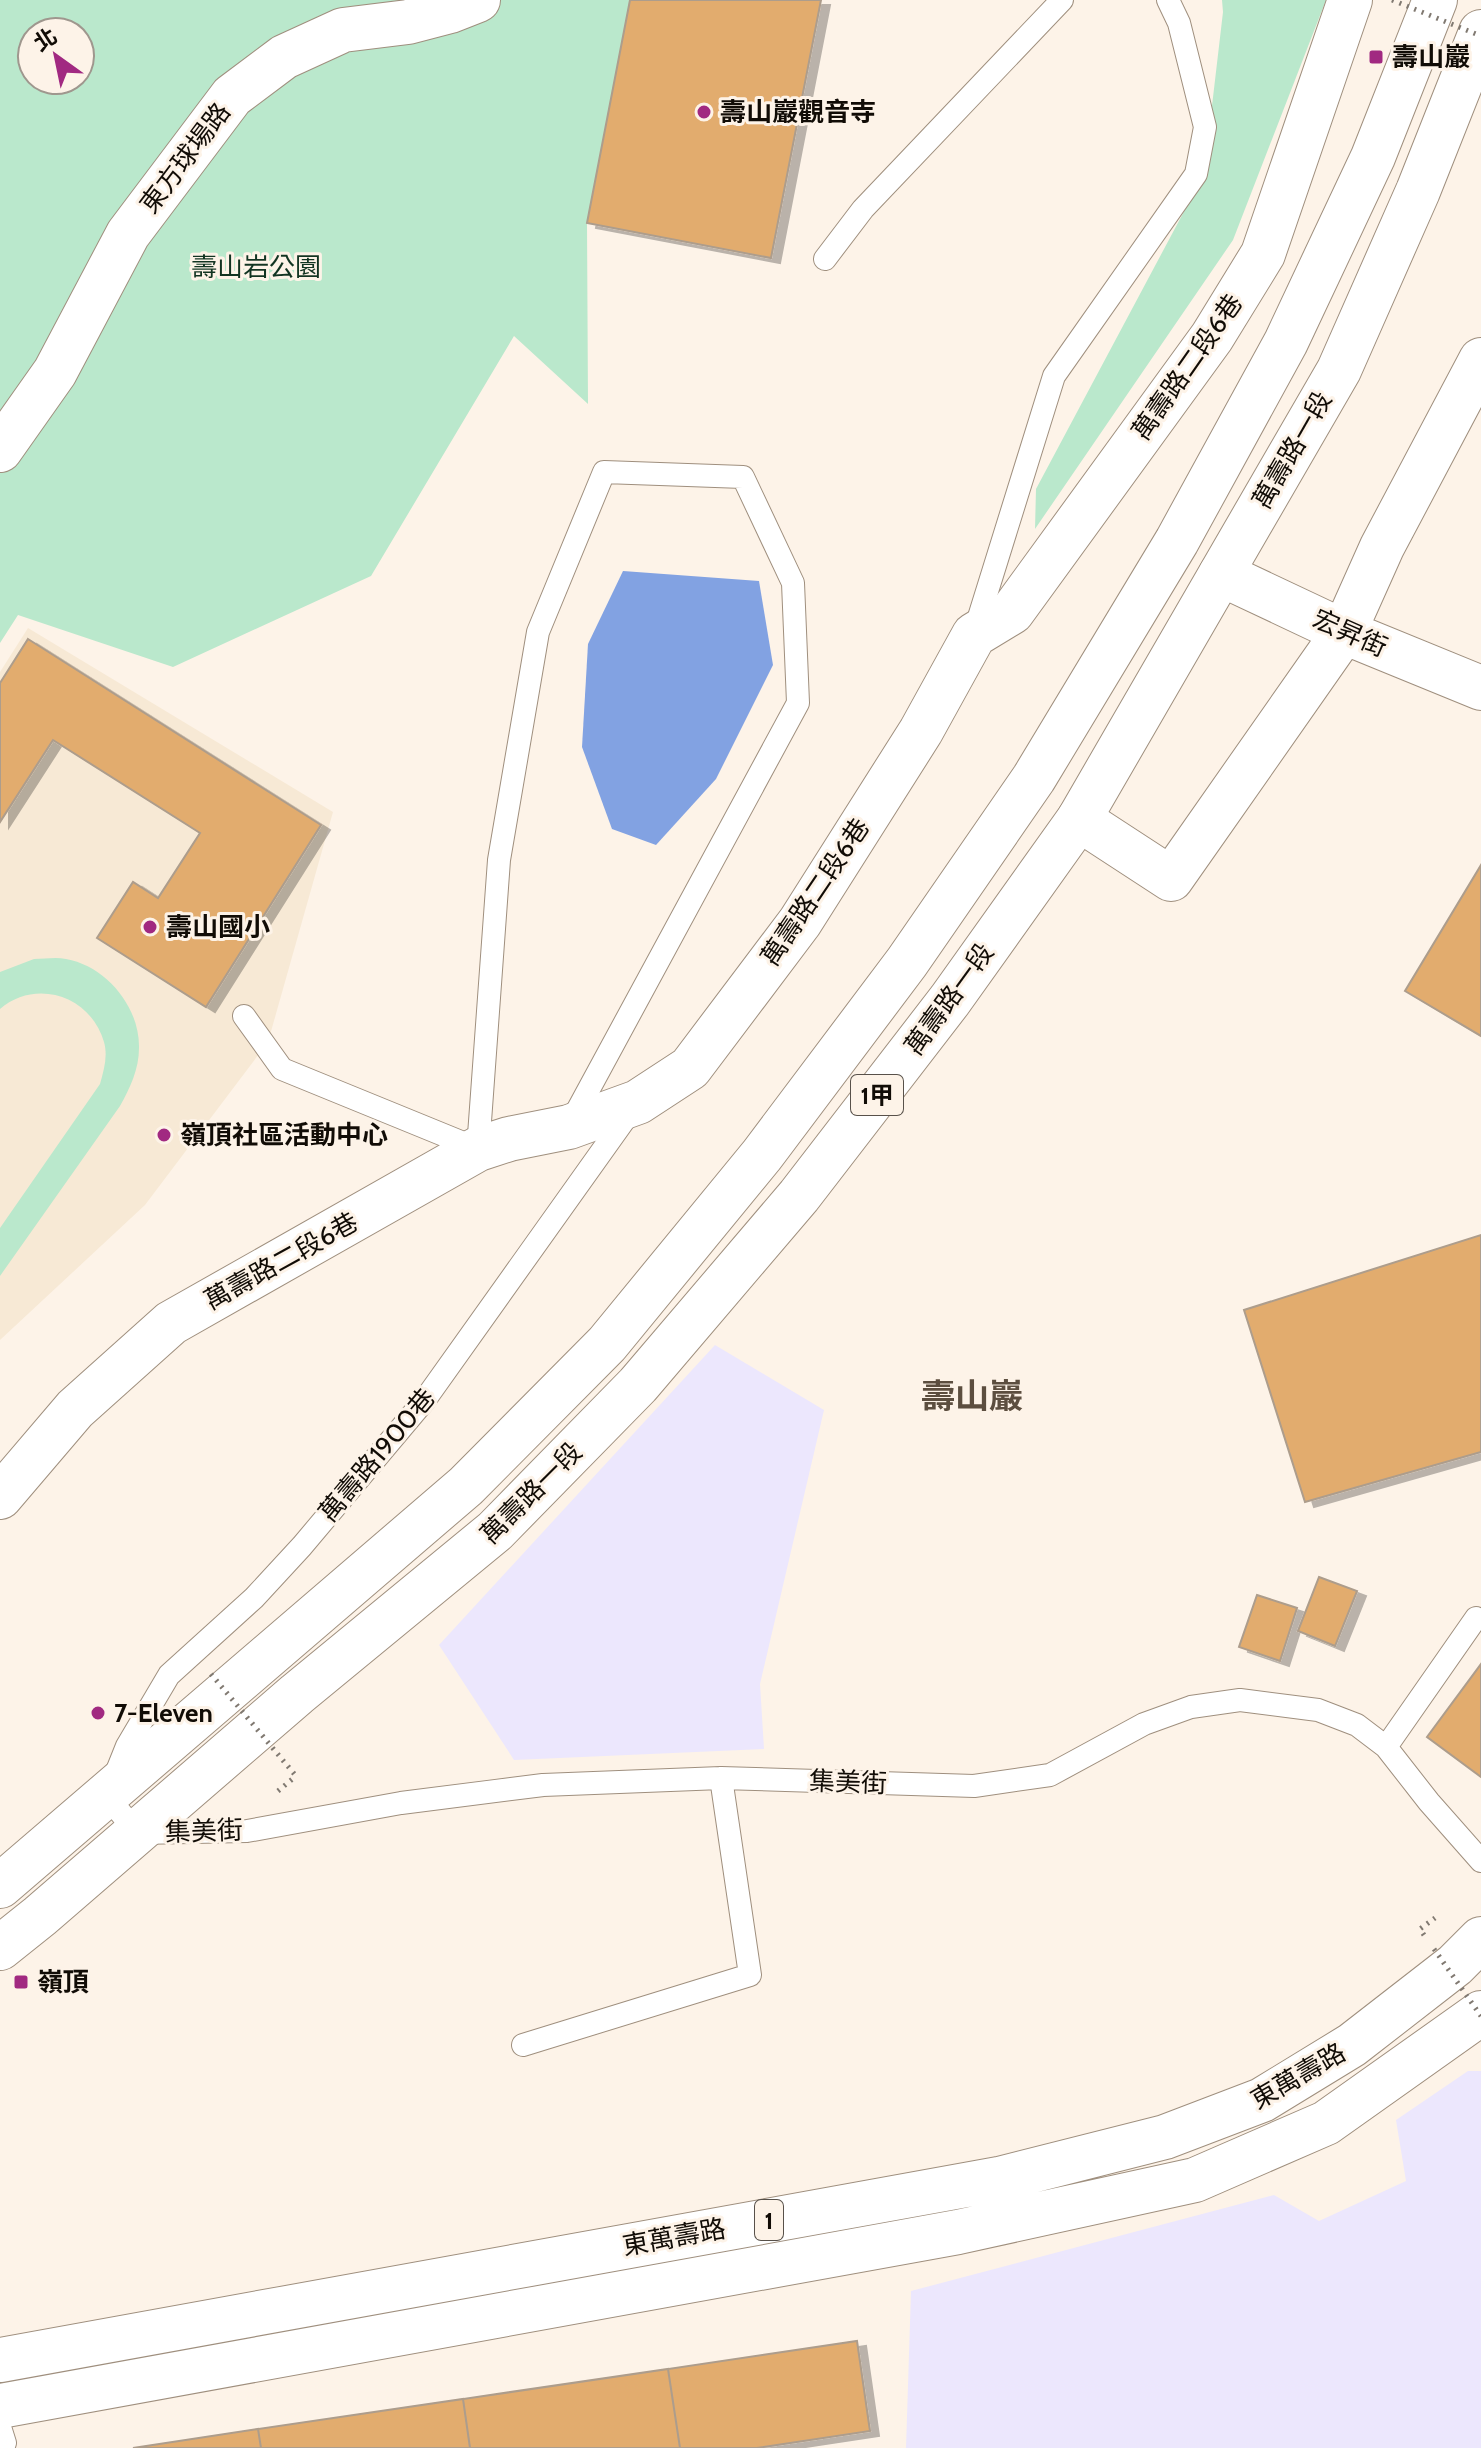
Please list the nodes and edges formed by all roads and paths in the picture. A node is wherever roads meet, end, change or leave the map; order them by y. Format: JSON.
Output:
{"nodes":[{"id":1,"x":478,"y":0,"type":"edge"},
{"id":2,"x":1062,"y":0,"type":"edge"},
{"id":3,"x":1168,"y":0,"type":"edge"},
{"id":4,"x":1392,"y":0,"type":"edge"},
{"id":5,"x":1435,"y":0,"type":"edge"},
{"id":6,"x":1346,"y":3,"type":"edge"},
{"id":7,"x":1481,"y":34,"type":"edge"},
{"id":8,"x":825,"y":259,"type":"dead end"},
{"id":9,"x":1481,"y":360,"type":"edge"},
{"id":10,"x":0,"y":450,"type":"edge"},
{"id":11,"x":1221,"y":574,"type":"junction"},
{"id":12,"x":1344,"y":632,"type":"junction"},
{"id":13,"x":974,"y":635,"type":"junction"},
{"id":14,"x":1481,"y":688,"type":"edge"},
{"id":15,"x":1079,"y":819,"type":"junction"},
{"id":16,"x":244,"y":1016,"type":"dead end"},
{"id":17,"x":638,"y":1102,"type":"junction"},
{"id":18,"x":569,"y":1127,"type":"junction"},
{"id":19,"x":478,"y":1149,"type":"junction"},
{"id":20,"x":0,"y":1497,"type":"edge"},
{"id":21,"x":1476,"y":1618,"type":"dead end"},
{"id":22,"x":211,"y":1674,"type":"dead end"},
{"id":23,"x":1386,"y":1747,"type":"junction"},
{"id":24,"x":296,"y":1776,"type":"dead end"},
{"id":25,"x":721,"y":1778,"type":"junction"},
{"id":26,"x":107,"y":1796,"type":"junction"},
{"id":27,"x":137,"y":1833,"type":"junction"},
{"id":28,"x":1481,"y":1861,"type":"edge"},
{"id":29,"x":3,"y":1873,"type":"edge"},
{"id":30,"x":40,"y":1916,"type":"junction"},
{"id":31,"x":1481,"y":1939,"type":"edge"},
{"id":32,"x":0,"y":1948,"type":"edge"},
{"id":33,"x":1434,"y":1949,"type":"dead end"},
{"id":34,"x":1481,"y":2014,"type":"edge"},
{"id":35,"x":523,"y":2045,"type":"dead end"},
{"id":36,"x":0,"y":2360,"type":"edge"},
{"id":37,"x":2,"y":2425,"type":"edge"}],
"edges":[{"from":1,"to":10,"type":"main road","name":"東方球場路"},
{"from":2,"to":8,"type":"lane"},
{"from":3,"to":13,"type":"lane"},
{"from":4,"to":7,"type":"path","bridge":true},
{"from":5,"to":26,"type":"main road","name":"萬壽路一段","number":"1甲"},
{"from":6,"to":13,"type":"main road","name":"萬壽路二段6巷"},
{"from":7,"to":11,"type":"main road","name":"萬壽路一段","number":"1甲"},
{"from":9,"to":12,"type":"main road"},
{"from":11,"to":12,"type":"main road","name":"宏昇街"},
{"from":11,"to":15,"type":"main road","name":"萬壽路一段","number":"1甲"},
{"from":12,"to":14,"type":"main road","name":"宏昇街"},
{"from":12,"to":15,"type":"main road"},
{"from":13,"to":17,"type":"main road","name":"萬壽路二段6巷"},
{"from":15,"to":27,"type":"main road","name":"萬壽路一段","number":"1甲"},
{"from":16,"to":19,"type":"lane"},
{"from":17,"to":18,"type":"main road","name":"萬壽路二段6巷"},
{"from":17,"to":26,"type":"lane","name":"萬壽路1900巷"},
{"from":18,"to":19,"type":"main road","name":"萬壽路二段6巷"},
{"from":18,"to":19,"type":"lane"},
{"from":19,"to":20,"type":"main road","name":"萬壽路二段6巷"},
{"from":21,"to":23,"type":"lane"},
{"from":22,"to":24,"type":"path","bridge":true},
{"from":23,"to":25,"type":"lane","name":"集美街"},
{"from":23,"to":28,"type":"lane","name":"集美街"},
{"from":25,"to":27,"type":"lane","name":"集美街"},
{"from":25,"to":35,"type":"lane"},
{"from":26,"to":27,"type":"lane"},
{"from":26,"to":29,"type":"main road","name":"萬壽路一段","number":"1甲"},
{"from":27,"to":30,"type":"main road","name":"萬壽路一段","number":"1甲"},
{"from":29,"to":30,"type":"main road"},
{"from":30,"to":32,"type":"main road","name":"萬壽路一段","number":"1甲"},
{"from":31,"to":36,"type":"main road","name":"東萬壽路","number":"1"},
{"from":33,"to":34,"type":"path","bridge":true},
{"from":34,"to":37,"type":"main road","name":"東萬壽路","number":"1"}]}
